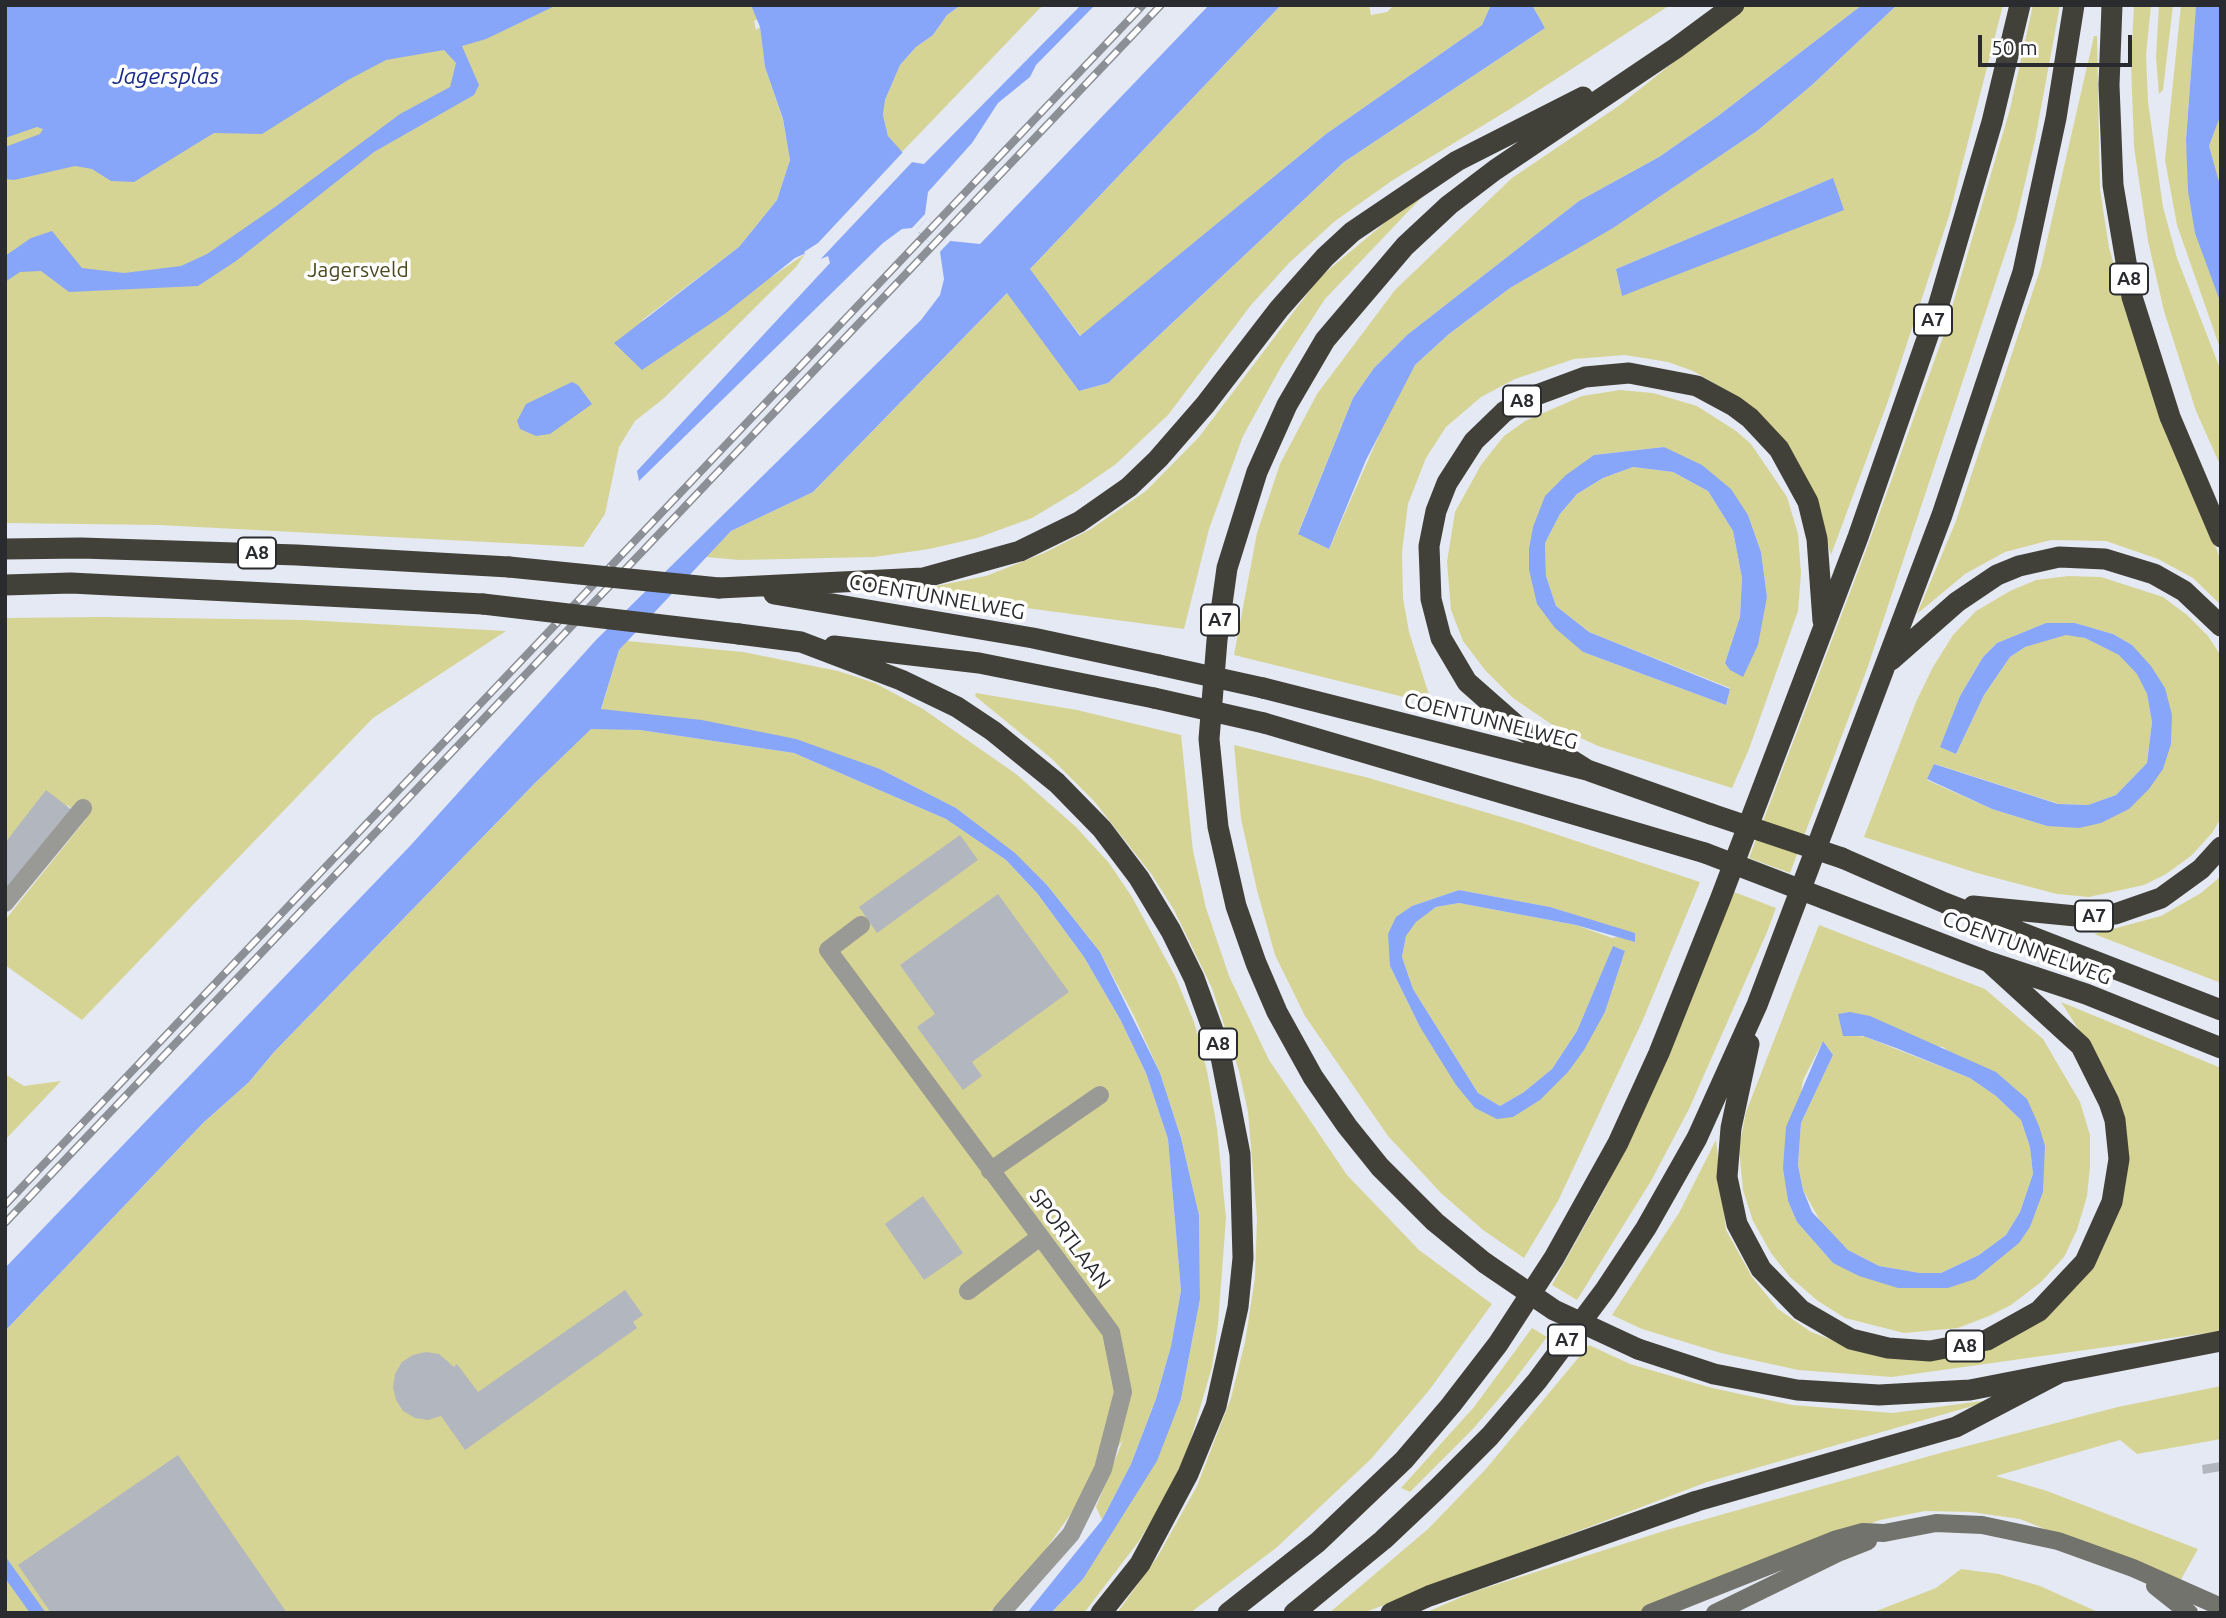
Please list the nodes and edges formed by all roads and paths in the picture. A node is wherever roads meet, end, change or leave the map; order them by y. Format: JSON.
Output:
{"nodes":[{"id":1,"x":1734,"y":5,"type":"edge"},
{"id":2,"x":2020,"y":5,"type":"edge"},
{"id":3,"x":2074,"y":5,"type":"edge"},
{"id":4,"x":2112,"y":5,"type":"edge"},
{"id":5,"x":1651,"y":64,"type":"junction"},
{"id":6,"x":2221,"y":537,"type":"edge"},
{"id":7,"x":5,"y":549,"type":"edge"},
{"id":8,"x":5,"y":585,"type":"edge"},
{"id":9,"x":782,"y":589,"type":"junction"},
{"id":10,"x":2221,"y":626,"type":"edge"},
{"id":11,"x":1824,"y":627,"type":"junction"},
{"id":12,"x":801,"y":642,"type":"junction"},
{"id":13,"x":1889,"y":662,"type":"junction"},
{"id":14,"x":1587,"y":770,"type":"junction"},
{"id":15,"x":83,"y":808,"type":"dead end"},
{"id":16,"x":2221,"y":846,"type":"edge"},
{"id":17,"x":5,"y":903,"type":"edge"},
{"id":18,"x":1945,"y":903,"type":"junction"},
{"id":19,"x":862,"y":925,"type":"dead end"},
{"id":20,"x":1989,"y":962,"type":"junction"},
{"id":21,"x":1757,"y":1005,"type":"junction"},
{"id":22,"x":2221,"y":1010,"type":"edge"},
{"id":23,"x":2221,"y":1048,"type":"edge"},
{"id":24,"x":1100,"y":1095,"type":"dead end"},
{"id":25,"x":990,"y":1171,"type":"junction"},
{"id":26,"x":1040,"y":1237,"type":"junction"},
{"id":27,"x":968,"y":1291,"type":"dead end"},
{"id":28,"x":2221,"y":1341,"type":"edge"},
{"id":29,"x":2059,"y":1373,"type":"junction"},
{"id":30,"x":1884,"y":1533,"type":"junction"},
{"id":31,"x":2133,"y":1568,"type":"junction"},
{"id":32,"x":2221,"y":1607,"type":"edge"},
{"id":33,"x":1660,"y":1611,"type":"edge"},
{"id":34,"x":1000,"y":1613,"type":"edge"},
{"id":35,"x":1101,"y":1613,"type":"edge"},
{"id":36,"x":1228,"y":1613,"type":"edge"},
{"id":37,"x":1294,"y":1613,"type":"edge"},
{"id":38,"x":1391,"y":1613,"type":"edge"},
{"id":39,"x":1715,"y":1613,"type":"edge"},
{"id":40,"x":2189,"y":1613,"type":"edge"}],
"edges":[{"from":1,"to":5,"type":"highway","number":"A7"},
{"from":2,"to":11,"type":"highway","number":"A7"},
{"from":3,"to":13,"type":"highway","number":"A7"},
{"from":4,"to":6,"type":"highway","number":"A8"},
{"from":5,"to":9,"type":"highway","number":"A7"},
{"from":5,"to":29,"type":"highway","number":"A7","bridge":true},
{"from":7,"to":9,"type":"highway","number":"A8","bridge":true},
{"from":8,"to":12,"type":"highway","number":"A8","bridge":true},
{"from":9,"to":14,"type":"highway","name":"COENTUNNELWEG","number":"A8","bridge":true},
{"from":10,"to":13,"type":"highway","number":"A7"},
{"from":11,"to":14,"type":"highway","number":"A8"},
{"from":11,"to":36,"type":"highway","number":"A7"},
{"from":12,"to":20,"type":"highway","name":"COENTUNNELWEG","number":"A8","bridge":true},
{"from":12,"to":35,"type":"highway","number":"A8"},
{"from":13,"to":21,"type":"highway","number":"A7"},
{"from":14,"to":18,"type":"highway","name":"COENTUNNELWEG","number":"A8","bridge":true},
{"from":15,"to":17,"type":"street"},
{"from":16,"to":18,"type":"highway","number":"A7"},
{"from":18,"to":22,"type":"highway","name":"COENTUNNELWEG","number":"A8"},
{"from":19,"to":25,"type":"street","name":"SPORTLAAN"},
{"from":20,"to":21,"type":"highway","number":"A8"},
{"from":20,"to":23,"type":"highway","name":"COENTUNNELWEG","number":"A8"},
{"from":21,"to":37,"type":"highway","number":"A7"},
{"from":24,"to":25,"type":"street"},
{"from":25,"to":26,"type":"street","name":"SPORTLAAN"},
{"from":26,"to":27,"type":"street"},
{"from":26,"to":34,"type":"street","name":"SPORTLAAN"},
{"from":28,"to":29,"type":"highway","number":"A7"},
{"from":29,"to":38,"type":"highway","number":"A7"},
{"from":30,"to":31,"type":"main road"},
{"from":30,"to":33,"type":"main road"},
{"from":30,"to":39,"type":"main road"},
{"from":31,"to":32,"type":"main road"},
{"from":31,"to":40,"type":"main road"}]}
